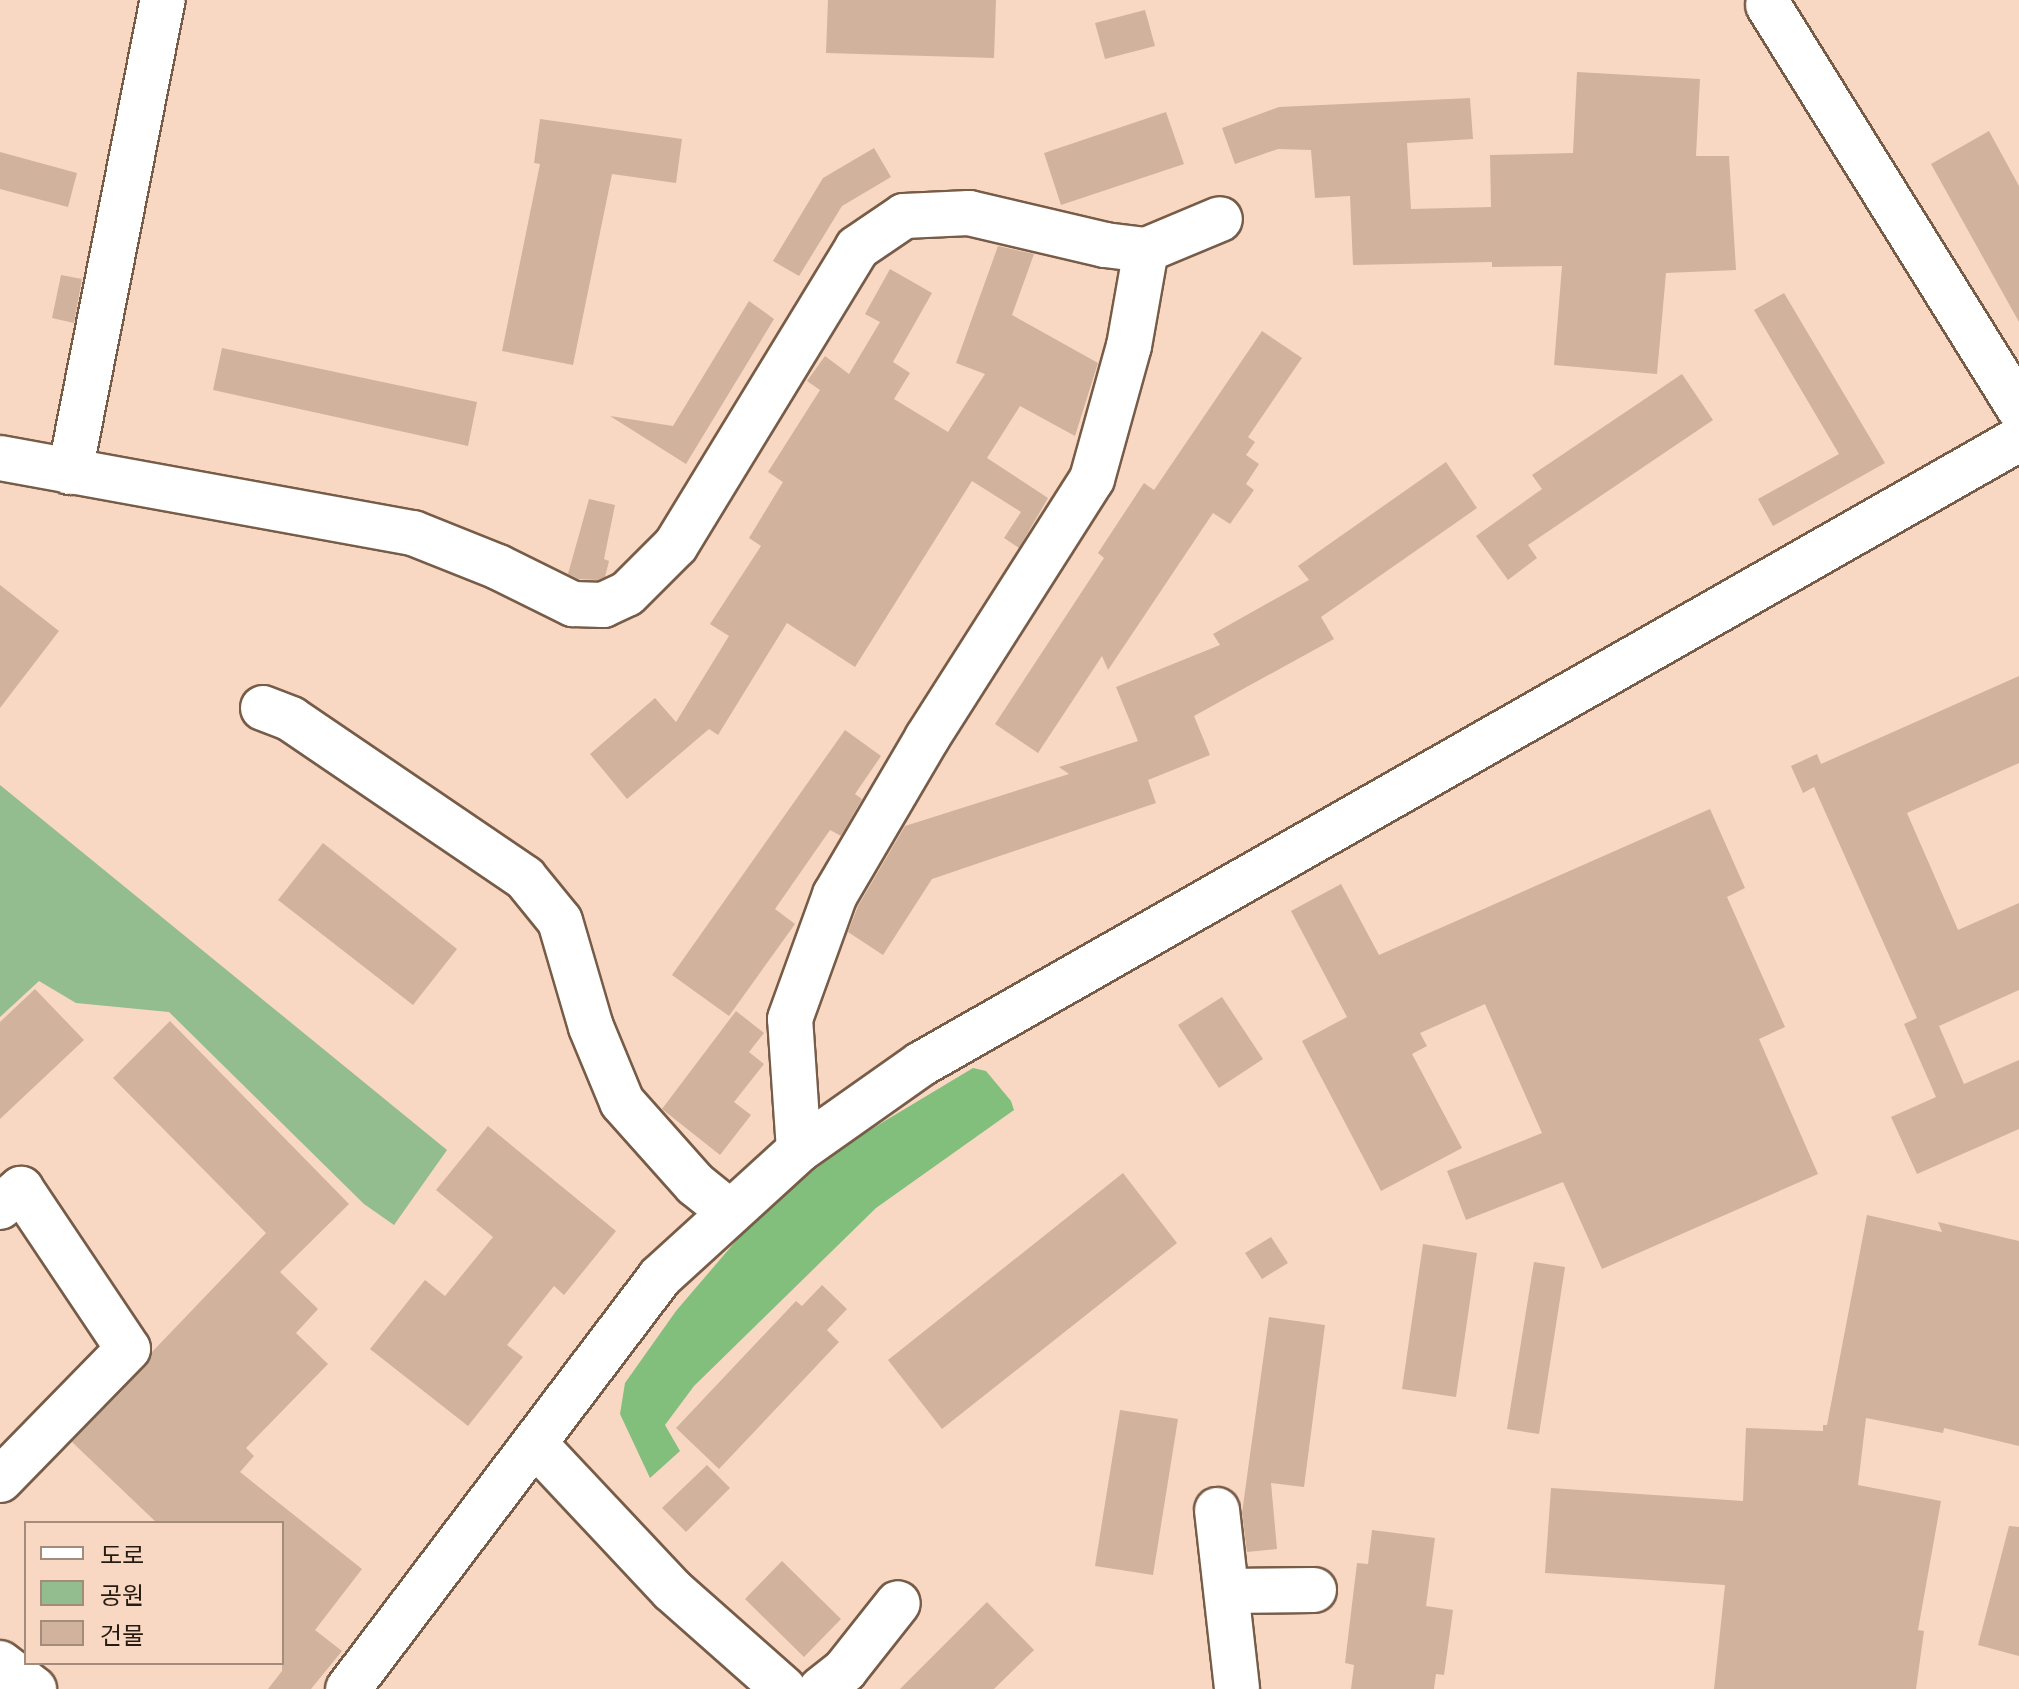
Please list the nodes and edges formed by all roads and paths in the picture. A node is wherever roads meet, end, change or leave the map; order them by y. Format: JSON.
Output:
{"nodes":[{"id":1,"x":163,"y":0,"type":"edge"},
{"id":2,"x":1768,"y":5,"type":"dead end"},
{"id":3,"x":1220,"y":219,"type":"dead end"},
{"id":4,"x":1146,"y":250,"type":"junction"},
{"id":5,"x":2019,"y":408,"type":"edge"},
{"id":6,"x":2019,"y":439,"type":"edge"},
{"id":7,"x":0,"y":458,"type":"edge"},
{"id":8,"x":70,"y":472,"type":"junction"},
{"id":9,"x":263,"y":708,"type":"dead end"},
{"id":10,"x":799,"y":1150,"type":"junction"},
{"id":11,"x":0,"y":1207,"type":"edge"},
{"id":12,"x":730,"y":1212,"type":"junction"},
{"id":13,"x":535,"y":1444,"type":"junction"},
{"id":14,"x":0,"y":1480,"type":"edge"},
{"id":15,"x":1217,"y":1510,"type":"dead end"},
{"id":16,"x":1314,"y":1590,"type":"dead end"},
{"id":17,"x":1228,"y":1591,"type":"junction"},
{"id":18,"x":898,"y":1603,"type":"dead end"},
{"id":19,"x":0,"y":1663,"type":"edge"},
{"id":20,"x":34,"y":1689,"type":"edge"},
{"id":21,"x":348,"y":1689,"type":"edge"},
{"id":22,"x":784,"y":1689,"type":"edge"},
{"id":23,"x":821,"y":1689,"type":"edge"},
{"id":24,"x":1237,"y":1689,"type":"edge"}],
"edges":[{"from":1,"to":8,"type":"street"},
{"from":2,"to":5,"type":"street"},
{"from":3,"to":4,"type":"street"},
{"from":4,"to":8,"type":"street"},
{"from":4,"to":10,"type":"street"},
{"from":6,"to":10,"type":"street"},
{"from":7,"to":8,"type":"street"},
{"from":9,"to":12,"type":"street"},
{"from":10,"to":12,"type":"street"},
{"from":11,"to":14,"type":"street"},
{"from":12,"to":13,"type":"street"},
{"from":13,"to":21,"type":"street"},
{"from":13,"to":22,"type":"street"},
{"from":15,"to":17,"type":"street"},
{"from":16,"to":17,"type":"street"},
{"from":17,"to":24,"type":"street"},
{"from":18,"to":23,"type":"street"},
{"from":19,"to":20,"type":"street"}]}
